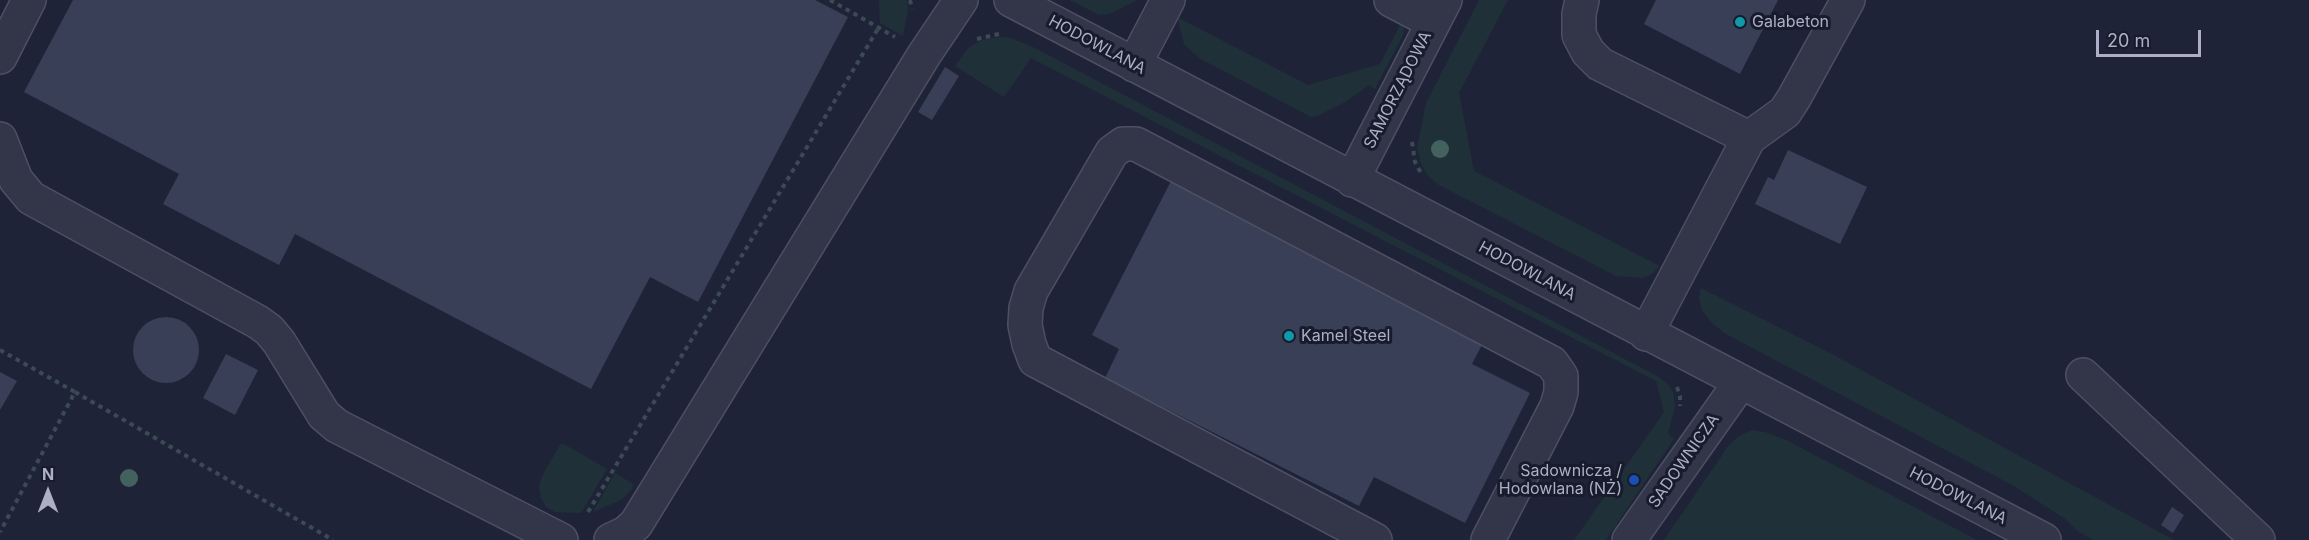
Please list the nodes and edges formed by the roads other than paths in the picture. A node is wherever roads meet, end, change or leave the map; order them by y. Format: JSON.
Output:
{"nodes":[{"id":1,"x":29,"y":0,"type":"edge"},
{"id":2,"x":961,"y":0,"type":"edge"},
{"id":3,"x":1011,"y":0,"type":"edge"},
{"id":4,"x":1168,"y":0,"type":"edge"},
{"id":5,"x":1391,"y":0,"type":"edge"},
{"id":6,"x":1582,"y":0,"type":"edge"},
{"id":7,"x":1848,"y":0,"type":"edge"},
{"id":8,"x":1439,"y":11,"type":"edge"},
{"id":9,"x":0,"y":57,"type":"edge"},
{"id":10,"x":1134,"y":65,"type":"junction"},
{"id":11,"x":1749,"y":138,"type":"junction"},
{"id":12,"x":0,"y":140,"type":"edge"},
{"id":13,"x":1352,"y":180,"type":"junction"},
{"id":14,"x":1646,"y":334,"type":"junction"},
{"id":15,"x":2083,"y":375,"type":"dead end"},
{"id":16,"x":1740,"y":382,"type":"junction"},
{"id":17,"x":572,"y":531,"type":"edge"},
{"id":18,"x":2242,"y":535,"type":"edge"},
{"id":19,"x":610,"y":540,"type":"edge"},
{"id":20,"x":1375,"y":540,"type":"edge"},
{"id":21,"x":1488,"y":540,"type":"edge"},
{"id":22,"x":1629,"y":540,"type":"edge"},
{"id":23,"x":2044,"y":540,"type":"edge"}],
"edges":[{"from":1,"to":9,"type":"street"},
{"from":2,"to":19,"type":"street"},
{"from":3,"to":10,"type":"street","name":"HODOWLANA"},
{"from":4,"to":10,"type":"street"},
{"from":5,"to":8,"type":"street"},
{"from":6,"to":11,"type":"street"},
{"from":7,"to":11,"type":"street"},
{"from":8,"to":13,"type":"street","name":"SAMORZĄDOWA"},
{"from":10,"to":13,"type":"street","name":"HODOWLANA"},
{"from":11,"to":14,"type":"street"},
{"from":12,"to":17,"type":"street"},
{"from":13,"to":14,"type":"street","name":"HODOWLANA"},
{"from":14,"to":16,"type":"street","name":"HODOWLANA"},
{"from":15,"to":18,"type":"street"},
{"from":16,"to":22,"type":"street","name":"SADOWNICZA"},
{"from":16,"to":23,"type":"street","name":"HODOWLANA"},
{"from":20,"to":21,"type":"street"}]}
